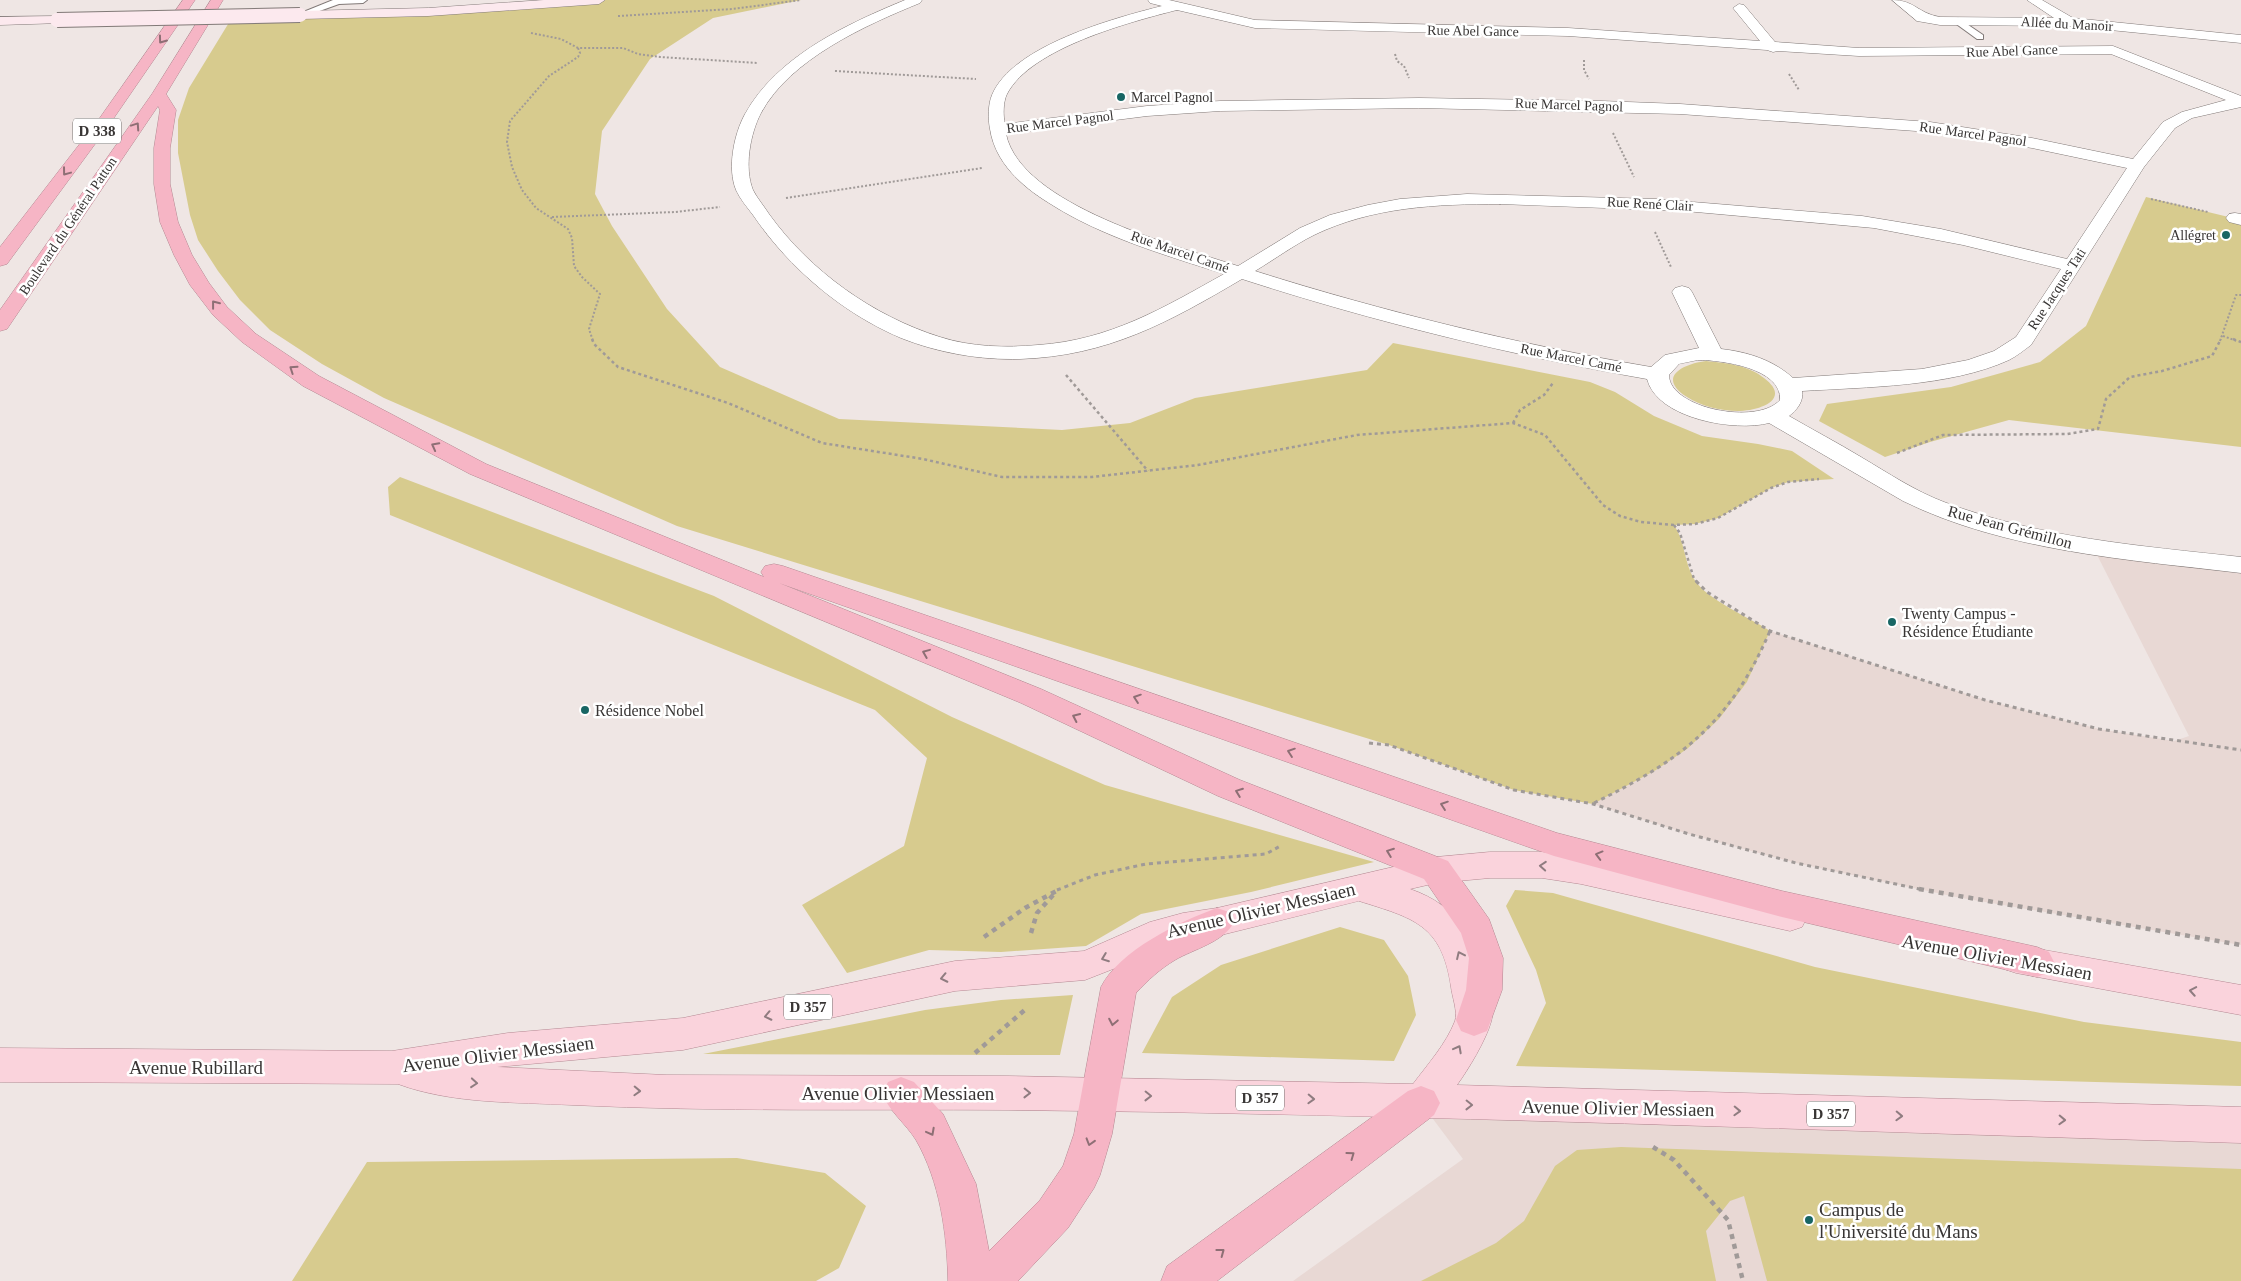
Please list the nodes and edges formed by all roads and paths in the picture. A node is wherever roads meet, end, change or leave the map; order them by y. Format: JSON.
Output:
{"nodes":[{"id":1,"x":189,"y":0,"type":"edge"},
{"id":2,"x":218,"y":0,"type":"edge"},
{"id":3,"x":363,"y":0,"type":"edge"},
{"id":4,"x":599,"y":0,"type":"edge"},
{"id":5,"x":801,"y":0,"type":"edge"},
{"id":6,"x":916,"y":0,"type":"edge"},
{"id":7,"x":1154,"y":0,"type":"edge"},
{"id":8,"x":1200,"y":0,"type":"edge"},
{"id":9,"x":1898,"y":0,"type":"edge"},
{"id":10,"x":2033,"y":0,"type":"edge"},
{"id":11,"x":1174,"y":6,"type":"junction"},
{"id":12,"x":1739,"y":8,"type":"dead end"},
{"id":13,"x":300,"y":15,"type":"junction"},
{"id":14,"x":610,"y":16,"type":"dead end"},
{"id":15,"x":0,"y":21,"type":"edge"},
{"id":16,"x":1958,"y":21,"type":"junction"},
{"id":17,"x":2070,"y":22,"type":"junction"},
{"id":18,"x":1391,"y":29,"type":"junction"},
{"id":19,"x":529,"y":32,"type":"dead end"},
{"id":20,"x":1568,"y":32,"type":"junction"},
{"id":21,"x":1980,"y":37,"type":"dead end"},
{"id":22,"x":2241,"y":39,"type":"edge"},
{"id":23,"x":578,"y":48,"type":"junction"},
{"id":24,"x":1773,"y":48,"type":"junction"},
{"id":25,"x":2113,"y":50,"type":"junction"},
{"id":26,"x":795,"y":65,"type":"junction"},
{"id":27,"x":1009,"y":81,"type":"junction"},
{"id":28,"x":159,"y":94,"type":"junction"},
{"id":29,"x":2241,"y":102,"type":"edge"},
{"id":30,"x":1419,"y":103,"type":"junction"},
{"id":31,"x":1601,"y":106,"type":"junction"},
{"id":32,"x":1814,"y":118,"type":"junction"},
{"id":33,"x":998,"y":130,"type":"junction"},
{"id":34,"x":1012,"y":163,"type":"junction"},
{"id":35,"x":2137,"y":165,"type":"junction"},
{"id":36,"x":2120,"y":192,"type":"junction"},
{"id":37,"x":1639,"y":202,"type":"junction"},
{"id":38,"x":754,"y":203,"type":"junction"},
{"id":39,"x":552,"y":217,"type":"junction"},
{"id":40,"x":2238,"y":219,"type":"edge"},
{"id":41,"x":0,"y":260,"type":"edge"},
{"id":42,"x":2072,"y":266,"type":"junction"},
{"id":43,"x":1240,"y":273,"type":"junction"},
{"id":44,"x":1682,"y":292,"type":"joint"},
{"id":45,"x":2241,"y":294,"type":"edge"},
{"id":46,"x":0,"y":325,"type":"edge"},
{"id":47,"x":2223,"y":336,"type":"junction"},
{"id":48,"x":2241,"y":342,"type":"edge"},
{"id":49,"x":1045,"y":350,"type":"junction"},
{"id":50,"x":1713,"y":354,"type":"junction"},
{"id":51,"x":1570,"y":359,"type":"junction"},
{"id":52,"x":1658,"y":374,"type":"junction"},
{"id":53,"x":1788,"y":385,"type":"junction"},
{"id":54,"x":1773,"y":416,"type":"junction"},
{"id":55,"x":1512,"y":423,"type":"junction"},
{"id":56,"x":478,"y":469,"type":"junction"},
{"id":57,"x":1148,"y":471,"type":"junction"},
{"id":58,"x":1869,"y":472,"type":"junction"},
{"id":59,"x":1674,"y":525,"type":"junction"},
{"id":60,"x":2241,"y":564,"type":"edge"},
{"id":61,"x":1770,"y":631,"type":"junction"},
{"id":62,"x":2241,"y":750,"type":"edge"},
{"id":63,"x":1334,"y":761,"type":"junction"},
{"id":64,"x":1593,"y":804,"type":"junction"},
{"id":65,"x":1302,"y":817,"type":"junction"},
{"id":66,"x":1436,"y":870,"type":"junction"},
{"id":67,"x":1358,"y":888,"type":"junction"},
{"id":68,"x":1058,"y":890,"type":"junction"},
{"id":69,"x":1217,"y":922,"type":"junction"},
{"id":70,"x":2241,"y":944,"type":"edge"},
{"id":71,"x":2037,"y":962,"type":"junction"},
{"id":72,"x":1029,"y":969,"type":"junction"},
{"id":73,"x":955,"y":976,"type":"junction"},
{"id":74,"x":2241,"y":1000,"type":"edge"},
{"id":75,"x":1474,"y":1020,"type":"junction"},
{"id":76,"x":969,"y":1056,"type":"dead end"},
{"id":77,"x":0,"y":1065,"type":"edge"},
{"id":78,"x":392,"y":1068,"type":"junction"},
{"id":79,"x":901,"y":1094,"type":"junction"},
{"id":80,"x":1100,"y":1095,"type":"junction"},
{"id":81,"x":1421,"y":1103,"type":"junction"},
{"id":82,"x":2241,"y":1125,"type":"edge"},
{"id":83,"x":1649,"y":1145,"type":"dead end"},
{"id":84,"x":969,"y":1281,"type":"edge"},
{"id":85,"x":989,"y":1281,"type":"edge"},
{"id":86,"x":1182,"y":1281,"type":"edge"},
{"id":87,"x":1742,"y":1281,"type":"edge"}],
"edges":[{"from":1,"to":41,"type":"highway","name":"Boulevard du Général Patton","number":"D 338","one_way":true},
{"from":2,"to":28,"type":"highway","name":"Boulevard du Général Patton","number":"D 338"},
{"from":3,"to":13,"type":"lane"},
{"from":4,"to":13,"type":"street"},
{"from":5,"to":14,"type":"path"},
{"from":6,"to":26,"type":"street","name":"Rue René Clair"},
{"from":7,"to":11,"type":"street","name":"Rue Abel Gance"},
{"from":8,"to":11,"type":"street","name":"Rue Marcel Carné"},
{"from":9,"to":16,"type":"street","name":"Allée du Manoir"},
{"from":10,"to":17,"type":"street"},
{"from":11,"to":18,"type":"street","name":"Rue Abel Gance"},
{"from":11,"to":27,"type":"street","name":"Rue Marcel Carné"},
{"from":12,"to":24,"type":"street"},
{"from":13,"to":15,"type":"street","bridge":true},
{"from":16,"to":17,"type":"street","name":"Allée du Manoir"},
{"from":16,"to":21,"type":"lane"},
{"from":17,"to":22,"type":"street","name":"Allée du Manoir"},
{"from":17,"to":25,"type":"street"},
{"from":18,"to":20,"type":"street","name":"Rue Abel Gance"},
{"from":18,"to":30,"type":"path"},
{"from":19,"to":23,"type":"path"},
{"from":20,"to":24,"type":"street","name":"Rue Abel Gance"},
{"from":20,"to":31,"type":"path"},
{"from":23,"to":26,"type":"path"},
{"from":23,"to":39,"type":"path"},
{"from":24,"to":25,"type":"street","name":"Rue Abel Gance"},
{"from":24,"to":32,"type":"path"},
{"from":25,"to":29,"type":"street","name":"Rue Abel Gance"},
{"from":26,"to":27,"type":"path"},
{"from":26,"to":38,"type":"street","name":"Rue René Clair"},
{"from":27,"to":33,"type":"street","name":"Rue Marcel Carné"},
{"from":46,"to":28,"type":"highway","name":"Boulevard du Général Patton","number":"D 338","one_way":true},
{"from":56,"to":28,"type":"highway","one_way":true},
{"from":29,"to":35,"type":"street","name":"Rue Jacques Tati"},
{"from":30,"to":31,"type":"street","name":"Rue Marcel Pagnol"},
{"from":30,"to":33,"type":"street","name":"Rue Marcel Pagnol"},
{"from":31,"to":32,"type":"street","name":"Rue Marcel Pagnol"},
{"from":31,"to":37,"type":"path"},
{"from":32,"to":35,"type":"street","name":"Rue Marcel Pagnol"},
{"from":33,"to":34,"type":"street","name":"Rue Marcel Carné"},
{"from":34,"to":38,"type":"path"},
{"from":34,"to":43,"type":"street","name":"Rue Marcel Carné"},
{"from":35,"to":36,"type":"street","name":"Rue Jacques Tati"},
{"from":36,"to":40,"type":"path"},
{"from":36,"to":42,"type":"street","name":"Rue Jacques Tati"},
{"from":37,"to":42,"type":"street","name":"Rue René Clair"},
{"from":37,"to":43,"type":"street","name":"Rue René Clair"},
{"from":37,"to":44,"type":"path"},
{"from":38,"to":39,"type":"path"},
{"from":38,"to":49,"type":"street","name":"Rue René Clair"},
{"from":39,"to":57,"type":"path"},
{"from":42,"to":53,"type":"street","name":"Rue Jacques Tati"},
{"from":43,"to":49,"type":"street","name":"Rue René Clair"},
{"from":43,"to":51,"type":"street","name":"Rue Marcel Carné"},
{"from":44,"to":50,"type":"street"},
{"from":45,"to":47,"type":"path"},
{"from":47,"to":48,"type":"path"},
{"from":47,"to":58,"type":"path"},
{"from":49,"to":57,"type":"path"},
{"from":50,"to":52,"type":"street"},
{"from":50,"to":53,"type":"street"},
{"from":51,"to":52,"type":"street","name":"Rue Marcel Carné"},
{"from":51,"to":55,"type":"path"},
{"from":52,"to":54,"type":"street"},
{"from":53,"to":54,"type":"street"},
{"from":54,"to":58,"type":"street","name":"Rue Jean Grémillon"},
{"from":55,"to":57,"type":"path"},
{"from":55,"to":59,"type":"path"},
{"from":63,"to":56,"type":"highway","one_way":true},
{"from":65,"to":56,"type":"highway","one_way":true},
{"from":58,"to":59,"type":"path"},
{"from":58,"to":60,"type":"street","name":"Rue Jean Grémillon"},
{"from":59,"to":61,"type":"path"},
{"from":61,"to":62,"type":"path"},
{"from":61,"to":64,"type":"path"},
{"from":63,"to":64,"type":"path"},
{"from":71,"to":63,"type":"highway","one_way":true},
{"from":64,"to":70,"type":"path"},
{"from":66,"to":65,"type":"highway","one_way":true},
{"from":65,"to":68,"type":"path"},
{"from":66,"to":67,"type":"main road","name":"Avenue Olivier Messiaen","number":"D 357"},
{"from":71,"to":66,"type":"main road","name":"Avenue Olivier Messiaen","number":"D 357","one_way":true},
{"from":66,"to":75,"type":"highway"},
{"from":67,"to":69,"type":"main road","name":"Avenue Olivier Messiaen","number":"D 357"},
{"from":75,"to":67,"type":"main road","one_way":true},
{"from":68,"to":72,"type":"path"},
{"from":68,"to":73,"type":"path"},
{"from":69,"to":72,"type":"main road","name":"Avenue Olivier Messiaen","number":"D 357","one_way":true},
{"from":69,"to":80,"type":"highway","one_way":true},
{"from":74,"to":71,"type":"main road","name":"Avenue Olivier Messiaen","number":"D 357","one_way":true},
{"from":72,"to":73,"type":"main road","name":"Avenue Olivier Messiaen","number":"D 357"},
{"from":72,"to":76,"type":"path"},
{"from":73,"to":78,"type":"main road","name":"Avenue Olivier Messiaen","number":"D 357","one_way":true},
{"from":81,"to":75,"type":"main road","one_way":true},
{"from":77,"to":78,"type":"main road","name":"Avenue Rubillard"},
{"from":78,"to":79,"type":"main road","name":"Avenue Olivier Messiaen","number":"D 357","one_way":true},
{"from":79,"to":80,"type":"main road","name":"Avenue Olivier Messiaen","number":"D 357","one_way":true},
{"from":79,"to":84,"type":"highway","one_way":true},
{"from":80,"to":81,"type":"main road","name":"Avenue Olivier Messiaen","number":"D 357","one_way":true},
{"from":80,"to":85,"type":"highway","one_way":true},
{"from":81,"to":82,"type":"main road","name":"Avenue Olivier Messiaen","number":"D 357","one_way":true},
{"from":86,"to":81,"type":"highway","one_way":true},
{"from":83,"to":87,"type":"path"}]}
